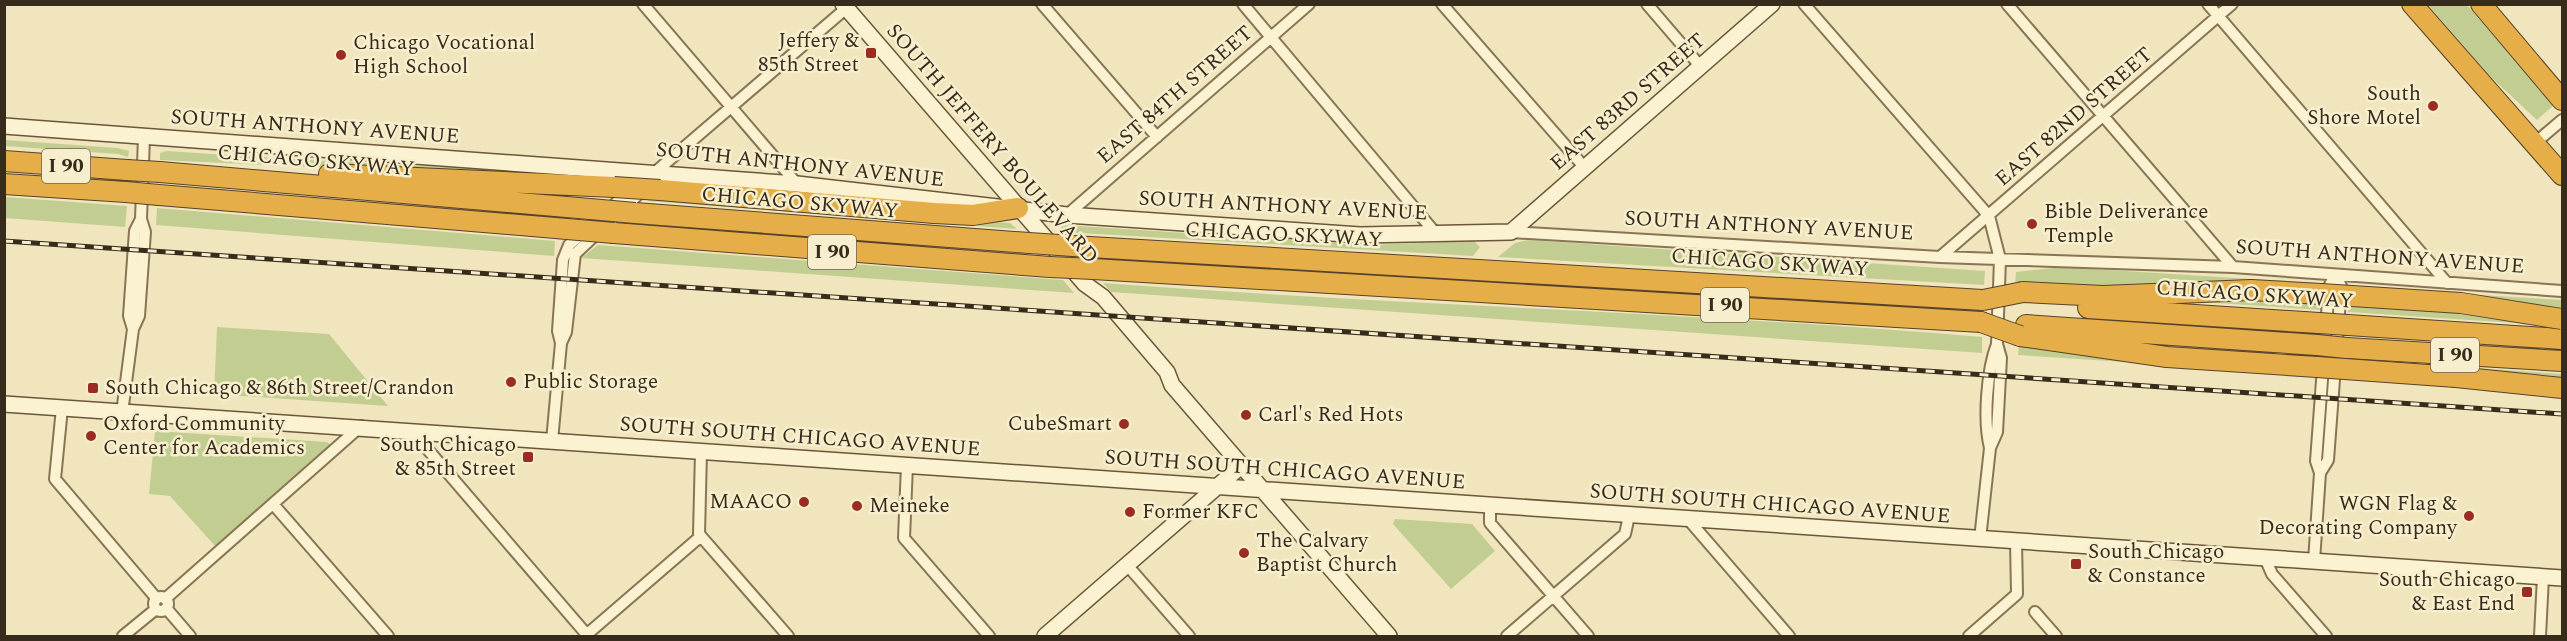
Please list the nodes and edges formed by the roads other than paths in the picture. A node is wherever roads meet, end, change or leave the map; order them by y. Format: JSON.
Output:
{"nodes":[{"id":1,"x":644,"y":4,"type":"edge"},
{"id":2,"x":1042,"y":4,"type":"edge"},
{"id":3,"x":1243,"y":4,"type":"edge"},
{"id":4,"x":1309,"y":4,"type":"edge"},
{"id":5,"x":1442,"y":4,"type":"edge"},
{"id":6,"x":1647,"y":4,"type":"edge"},
{"id":7,"x":1773,"y":4,"type":"edge"},
{"id":8,"x":1804,"y":4,"type":"edge"},
{"id":9,"x":2007,"y":4,"type":"edge"},
{"id":10,"x":2208,"y":4,"type":"edge"},
{"id":11,"x":2232,"y":4,"type":"edge"},
{"id":12,"x":2412,"y":4,"type":"edge"},
{"id":13,"x":2481,"y":4,"type":"edge"},
{"id":14,"x":846,"y":6,"type":"edge"},
{"id":15,"x":2218,"y":17,"type":"junction"},
{"id":16,"x":1271,"y":37,"type":"junction"},
{"id":17,"x":1701,"y":67,"type":"junction"},
{"id":18,"x":2562,"y":100,"type":"edge"},
{"id":19,"x":731,"y":107,"type":"junction"},
{"id":20,"x":2104,"y":116,"type":"junction"},
{"id":21,"x":2562,"y":120,"type":"edge"},
{"id":22,"x":4,"y":126,"type":"edge"},
{"id":23,"x":144,"y":137,"type":"junction"},
{"id":24,"x":1157,"y":137,"type":"junction"},
{"id":25,"x":2535,"y":143,"type":"junction"},
{"id":26,"x":4,"y":161,"type":"edge"},
{"id":27,"x":1585,"y":168,"type":"junction"},
{"id":28,"x":2562,"y":175,"type":"edge"},
{"id":29,"x":210,"y":176,"type":"junction"},
{"id":30,"x":658,"y":181,"type":"junction"},
{"id":31,"x":4,"y":184,"type":"edge"},
{"id":32,"x":797,"y":184,"type":"junction"},
{"id":33,"x":1018,"y":208,"type":"junction"},
{"id":34,"x":1067,"y":215,"type":"junction"},
{"id":35,"x":1989,"y":216,"type":"junction"},
{"id":36,"x":1511,"y":232,"type":"junction"},
{"id":37,"x":1437,"y":235,"type":"junction"},
{"id":38,"x":1940,"y":257,"type":"junction"},
{"id":39,"x":2000,"y":259,"type":"junction"},
{"id":40,"x":2233,"y":267,"type":"junction"},
{"id":41,"x":2335,"y":275,"type":"junction"},
{"id":42,"x":1089,"y":277,"type":"junction"},
{"id":43,"x":2447,"y":283,"type":"junction"},
{"id":44,"x":2562,"y":291,"type":"edge"},
{"id":45,"x":2022,"y":298,"type":"junction"},
{"id":46,"x":2562,"y":319,"type":"edge"},
{"id":47,"x":2020,"y":330,"type":"junction"},
{"id":48,"x":2562,"y":339,"type":"edge"},
{"id":49,"x":2562,"y":361,"type":"edge"},
{"id":50,"x":2562,"y":388,"type":"edge"},
{"id":51,"x":4,"y":404,"type":"edge"},
{"id":52,"x":62,"y":408,"type":"junction"},
{"id":53,"x":122,"y":412,"type":"junction"},
{"id":54,"x":361,"y":426,"type":"junction"},
{"id":55,"x":411,"y":430,"type":"junction"},
{"id":56,"x":552,"y":441,"type":"junction"},
{"id":57,"x":701,"y":452,"type":"junction"},
{"id":58,"x":907,"y":465,"type":"junction"},
{"id":59,"x":1241,"y":466,"type":"junction"},
{"id":60,"x":1218,"y":487,"type":"junction"},
{"id":61,"x":1261,"y":490,"type":"junction"},
{"id":62,"x":273,"y":504,"type":"junction"},
{"id":63,"x":1490,"y":505,"type":"junction"},
{"id":64,"x":1629,"y":516,"type":"junction"},
{"id":65,"x":1687,"y":519,"type":"junction"},
{"id":66,"x":701,"y":536,"type":"junction"},
{"id":67,"x":1980,"y":538,"type":"junction"},
{"id":68,"x":2016,"y":541,"type":"junction"},
{"id":69,"x":2265,"y":558,"type":"junction"},
{"id":70,"x":2314,"y":561,"type":"junction"},
{"id":71,"x":1127,"y":565,"type":"junction"},
{"id":72,"x":2543,"y":577,"type":"junction"},
{"id":73,"x":2562,"y":578,"type":"edge"},
{"id":74,"x":1553,"y":596,"type":"junction"},
{"id":75,"x":161,"y":604,"type":"junction"},
{"id":76,"x":2035,"y":612,"type":"dead end"},
{"id":77,"x":123,"y":636,"type":"edge"},
{"id":78,"x":190,"y":636,"type":"edge"},
{"id":79,"x":388,"y":636,"type":"edge"},
{"id":80,"x":587,"y":636,"type":"edge"},
{"id":81,"x":788,"y":636,"type":"edge"},
{"id":82,"x":989,"y":636,"type":"edge"},
{"id":83,"x":1046,"y":636,"type":"edge"},
{"id":84,"x":1189,"y":636,"type":"edge"},
{"id":85,"x":1389,"y":636,"type":"edge"},
{"id":86,"x":1507,"y":636,"type":"edge"},
{"id":87,"x":1588,"y":636,"type":"edge"},
{"id":88,"x":1789,"y":636,"type":"edge"},
{"id":89,"x":1969,"y":636,"type":"edge"},
{"id":90,"x":2056,"y":636,"type":"edge"},
{"id":91,"x":2326,"y":636,"type":"edge"},
{"id":92,"x":2540,"y":636,"type":"edge"}],
"edges":[{"from":1,"to":19,"type":"street"},
{"from":2,"to":24,"type":"street"},
{"from":3,"to":16,"type":"street"},
{"from":4,"to":16,"type":"street","name":"EAST 84TH STREET"},
{"from":5,"to":27,"type":"street"},
{"from":6,"to":17,"type":"street"},
{"from":7,"to":17,"type":"main road","name":"EAST 83RD STREET"},
{"from":8,"to":35,"type":"street"},
{"from":9,"to":20,"type":"street"},
{"from":10,"to":15,"type":"street"},
{"from":11,"to":15,"type":"street","name":"EAST 82ND STREET"},
{"from":12,"to":25,"type":"highway"},
{"from":13,"to":18,"type":"highway"},
{"from":14,"to":19,"type":"street"},
{"from":14,"to":33,"type":"main road","name":"SOUTH JEFFERY BOULEVARD"},
{"from":15,"to":20,"type":"street","name":"EAST 82ND STREET"},
{"from":15,"to":43,"type":"street"},
{"from":16,"to":24,"type":"street","name":"EAST 84TH STREET"},
{"from":16,"to":37,"type":"street"},
{"from":17,"to":27,"type":"main road","name":"EAST 83RD STREET"},
{"from":19,"to":30,"type":"street"},
{"from":19,"to":32,"type":"street"},
{"from":20,"to":35,"type":"street","name":"EAST 82ND STREET"},
{"from":20,"to":40,"type":"street"},
{"from":21,"to":25,"type":"street"},
{"from":22,"to":23,"type":"main road","name":"SOUTH ANTHONY AVENUE"},
{"from":23,"to":30,"type":"main road","name":"SOUTH ANTHONY AVENUE"},
{"from":23,"to":53,"type":"street"},
{"from":24,"to":34,"type":"street","name":"EAST 84TH STREET"},
{"from":25,"to":28,"type":"highway"},
{"from":26,"to":29,"type":"highway","name":"CHICAGO SKYWAY","number":"I 90","bridge":true},
{"from":27,"to":36,"type":"main road","name":"EAST 83RD STREET"},
{"from":29,"to":30,"type":"highway","bridge":true},
{"from":29,"to":45,"type":"highway","name":"CHICAGO SKYWAY","number":"I 90","bridge":true},
{"from":30,"to":32,"type":"main road","name":"SOUTH ANTHONY AVENUE"},
{"from":30,"to":33,"type":"highway"},
{"from":30,"to":56,"type":"street"},
{"from":31,"to":42,"type":"highway","number":"I 90","bridge":true},
{"from":32,"to":33,"type":"main road","name":"SOUTH ANTHONY AVENUE"},
{"from":33,"to":34,"type":"main road","name":"SOUTH ANTHONY AVENUE"},
{"from":33,"to":42,"type":"main road","name":"SOUTH JEFFERY BOULEVARD"},
{"from":34,"to":37,"type":"main road","name":"SOUTH ANTHONY AVENUE"},
{"from":35,"to":38,"type":"street","name":"EAST 82ND STREET"},
{"from":35,"to":39,"type":"street"},
{"from":36,"to":37,"type":"main road","name":"SOUTH ANTHONY AVENUE"},
{"from":36,"to":38,"type":"street","name":"SOUTH ANTHONY AVENUE"},
{"from":38,"to":39,"type":"street","name":"SOUTH ANTHONY AVENUE"},
{"from":39,"to":40,"type":"street","name":"SOUTH ANTHONY AVENUE"},
{"from":39,"to":67,"type":"street"},
{"from":40,"to":41,"type":"street","name":"SOUTH ANTHONY AVENUE"},
{"from":41,"to":43,"type":"street","name":"SOUTH ANTHONY AVENUE"},
{"from":41,"to":70,"type":"street"},
{"from":42,"to":47,"type":"highway","number":"I 90","bridge":true},
{"from":42,"to":59,"type":"main road","name":"SOUTH JEFFERY BOULEVARD"},
{"from":43,"to":44,"type":"street","name":"SOUTH ANTHONY AVENUE"},
{"from":45,"to":46,"type":"highway","bridge":true},
{"from":45,"to":48,"type":"highway","name":"CHICAGO SKYWAY","number":"I 90","bridge":true},
{"from":47,"to":49,"type":"highway","number":"I 90","bridge":true},
{"from":47,"to":50,"type":"highway","bridge":true},
{"from":51,"to":52,"type":"main road","name":"SOUTH SOUTH CHICAGO AVENUE"},
{"from":52,"to":53,"type":"main road","name":"SOUTH SOUTH CHICAGO AVENUE"},
{"from":52,"to":75,"type":"street"},
{"from":53,"to":54,"type":"main road","name":"SOUTH SOUTH CHICAGO AVENUE"},
{"from":54,"to":55,"type":"main road","name":"SOUTH SOUTH CHICAGO AVENUE"},
{"from":54,"to":62,"type":"street"},
{"from":55,"to":56,"type":"main road","name":"SOUTH SOUTH CHICAGO AVENUE"},
{"from":55,"to":80,"type":"street"},
{"from":56,"to":57,"type":"main road","name":"SOUTH SOUTH CHICAGO AVENUE"},
{"from":57,"to":58,"type":"main road","name":"SOUTH SOUTH CHICAGO AVENUE"},
{"from":57,"to":66,"type":"street"},
{"from":58,"to":60,"type":"main road","name":"SOUTH SOUTH CHICAGO AVENUE"},
{"from":58,"to":82,"type":"street"},
{"from":59,"to":60,"type":"main road"},
{"from":59,"to":61,"type":"main road","name":"SOUTH JEFFERY BOULEVARD"},
{"from":60,"to":61,"type":"main road","name":"SOUTH SOUTH CHICAGO AVENUE"},
{"from":60,"to":71,"type":"main road"},
{"from":61,"to":63,"type":"main road","name":"SOUTH SOUTH CHICAGO AVENUE"},
{"from":61,"to":85,"type":"main road","name":"SOUTH JEFFERY BOULEVARD"},
{"from":62,"to":75,"type":"street"},
{"from":62,"to":79,"type":"street"},
{"from":63,"to":64,"type":"main road","name":"SOUTH SOUTH CHICAGO AVENUE"},
{"from":63,"to":74,"type":"street"},
{"from":64,"to":65,"type":"main road","name":"SOUTH SOUTH CHICAGO AVENUE"},
{"from":64,"to":74,"type":"street"},
{"from":65,"to":67,"type":"main road","name":"SOUTH SOUTH CHICAGO AVENUE"},
{"from":65,"to":88,"type":"street"},
{"from":66,"to":80,"type":"street"},
{"from":66,"to":81,"type":"street"},
{"from":67,"to":68,"type":"main road","name":"SOUTH SOUTH CHICAGO AVENUE"},
{"from":68,"to":69,"type":"main road","name":"SOUTH SOUTH CHICAGO AVENUE"},
{"from":68,"to":89,"type":"street"},
{"from":69,"to":70,"type":"main road","name":"SOUTH SOUTH CHICAGO AVENUE"},
{"from":69,"to":91,"type":"street"},
{"from":70,"to":72,"type":"main road","name":"SOUTH SOUTH CHICAGO AVENUE"},
{"from":71,"to":83,"type":"main road"},
{"from":71,"to":84,"type":"street"},
{"from":72,"to":73,"type":"main road","name":"SOUTH SOUTH CHICAGO AVENUE"},
{"from":72,"to":92,"type":"street"},
{"from":74,"to":86,"type":"street"},
{"from":74,"to":87,"type":"street"},
{"from":75,"to":77,"type":"street"},
{"from":75,"to":78,"type":"street"},
{"from":76,"to":90,"type":"street"}]}
